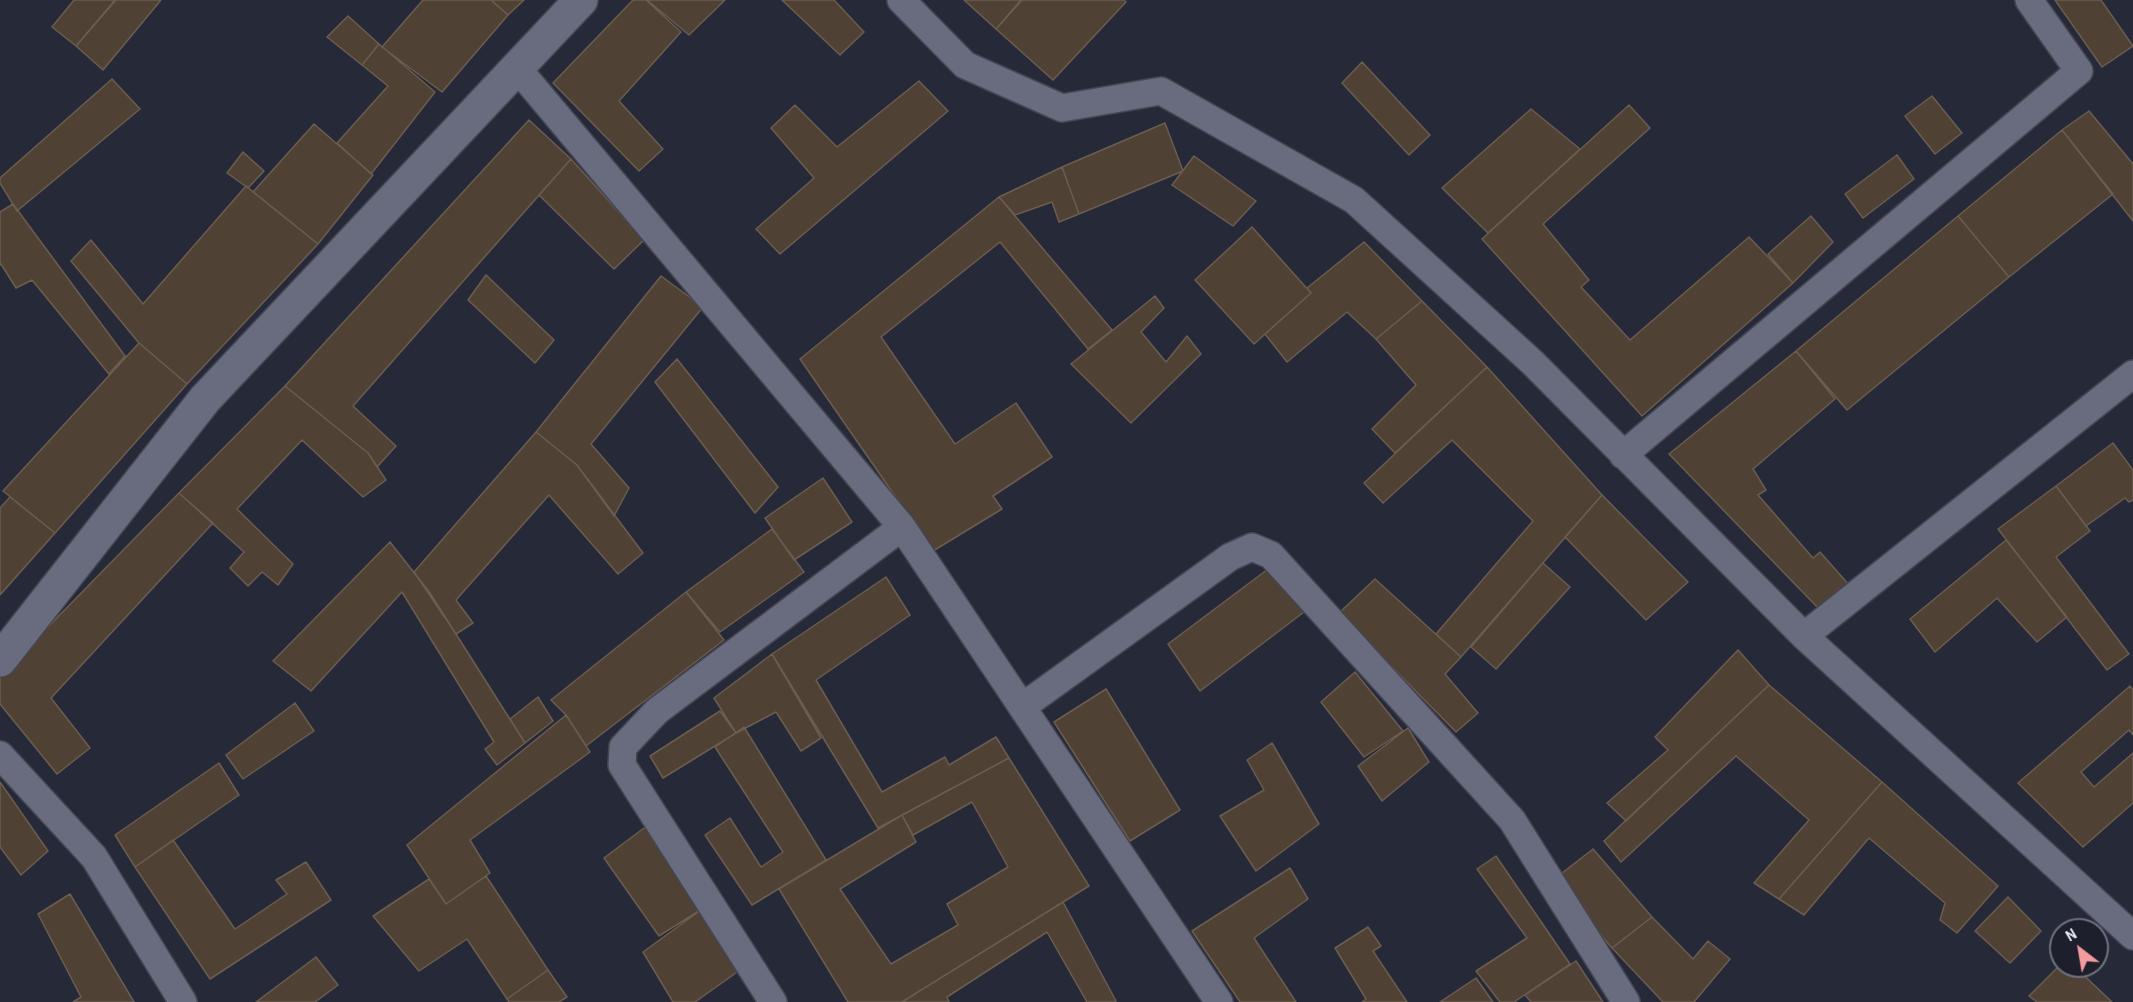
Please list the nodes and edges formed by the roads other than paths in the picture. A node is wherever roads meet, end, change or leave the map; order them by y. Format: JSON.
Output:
{"nodes":[{"id":1,"x":581,"y":0,"type":"edge"},
{"id":2,"x":901,"y":0,"type":"edge"},
{"id":3,"x":2029,"y":0,"type":"edge"},
{"id":4,"x":517,"y":68,"type":"junction"},
{"id":5,"x":2133,"y":374,"type":"edge"},
{"id":6,"x":1623,"y":455,"type":"junction"},
{"id":7,"x":902,"y":527,"type":"junction"},
{"id":8,"x":1803,"y":636,"type":"junction"},
{"id":9,"x":0,"y":660,"type":"edge"},
{"id":10,"x":1022,"y":707,"type":"junction"},
{"id":11,"x":0,"y":755,"type":"edge"},
{"id":12,"x":2133,"y":936,"type":"edge"},
{"id":13,"x":183,"y":1002,"type":"edge"},
{"id":14,"x":773,"y":1002,"type":"edge"},
{"id":15,"x":1219,"y":1002,"type":"edge"},
{"id":16,"x":1626,"y":1002,"type":"edge"}],
"edges":[{"from":1,"to":4,"type":"street"},
{"from":2,"to":6,"type":"street"},
{"from":3,"to":6,"type":"street"},
{"from":4,"to":7,"type":"street"},
{"from":4,"to":9,"type":"street"},
{"from":5,"to":8,"type":"street"},
{"from":6,"to":8,"type":"street"},
{"from":7,"to":10,"type":"street"},
{"from":7,"to":14,"type":"street"},
{"from":8,"to":12,"type":"street"},
{"from":10,"to":15,"type":"street"},
{"from":10,"to":16,"type":"street"},
{"from":11,"to":13,"type":"street"}]}
